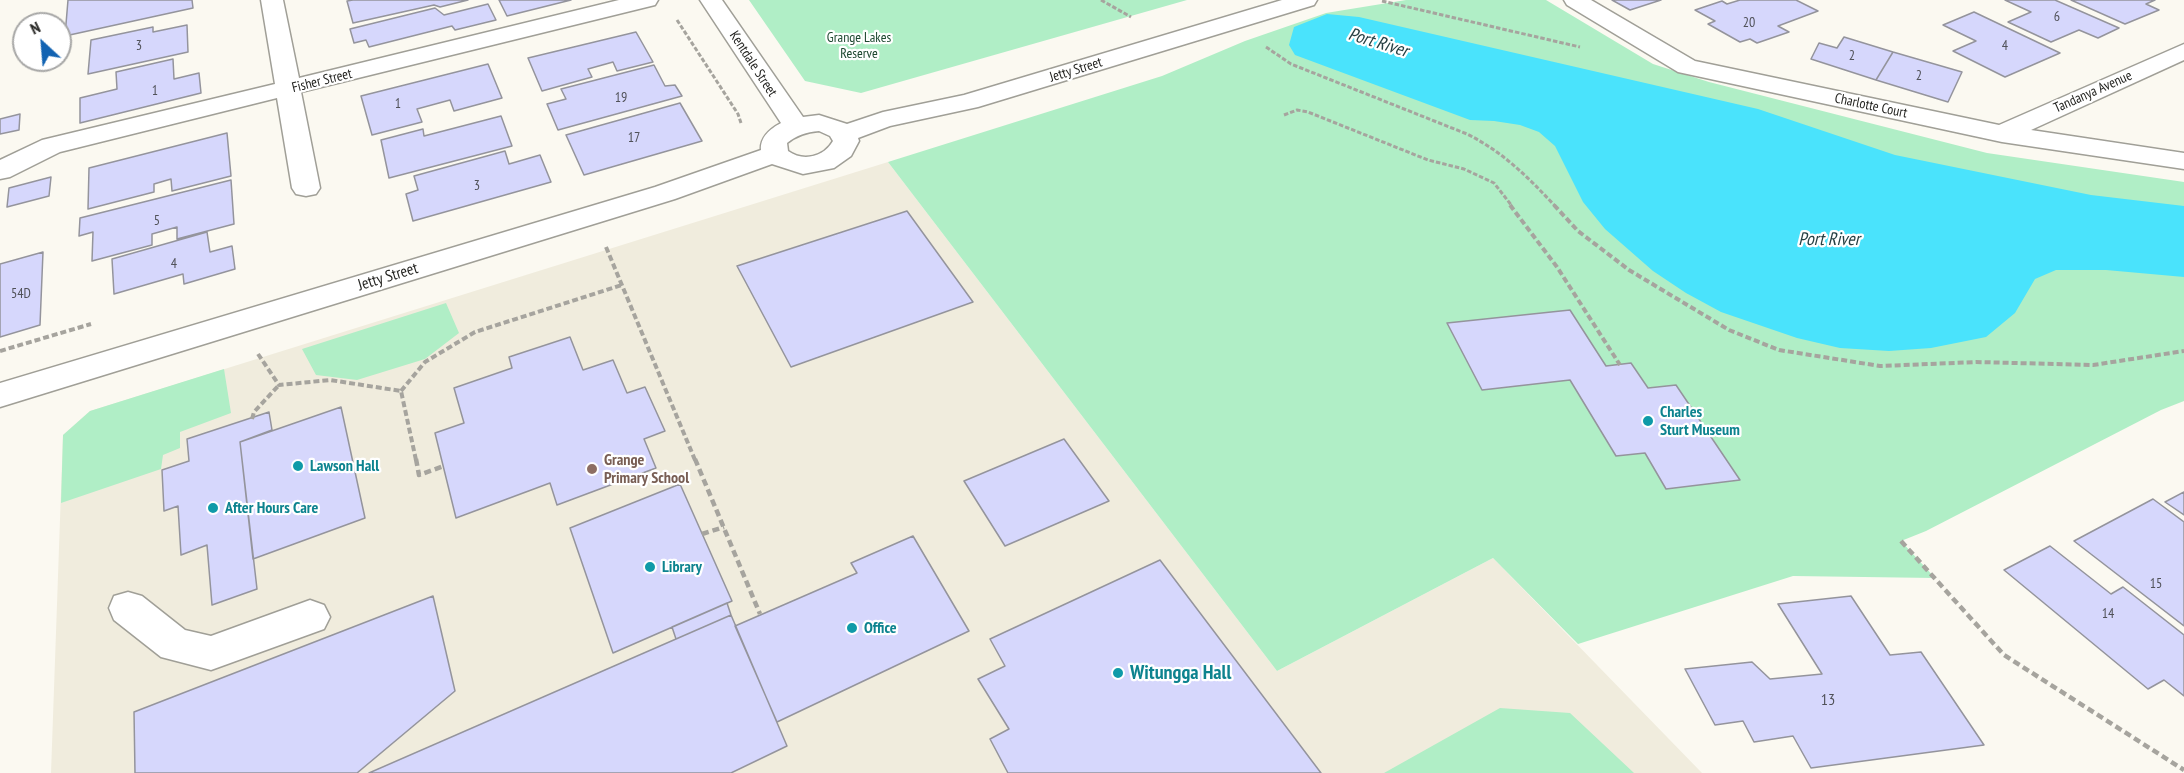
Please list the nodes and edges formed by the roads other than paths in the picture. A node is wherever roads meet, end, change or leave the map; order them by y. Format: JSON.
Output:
{"nodes":[{"id":1,"x":272,"y":0,"type":"edge"},
{"id":2,"x":647,"y":0,"type":"edge"},
{"id":3,"x":711,"y":0,"type":"edge"},
{"id":4,"x":1306,"y":0,"type":"edge"},
{"id":5,"x":1575,"y":0,"type":"edge"},
{"id":6,"x":2184,"y":51,"type":"edge"},
{"id":7,"x":288,"y":89,"type":"junction"},
{"id":8,"x":796,"y":126,"type":"junction"},
{"id":9,"x":844,"y":134,"type":"junction"},
{"id":10,"x":2002,"y":134,"type":"junction"},
{"id":11,"x":775,"y":154,"type":"junction"},
{"id":12,"x":2184,"y":161,"type":"edge"},
{"id":13,"x":0,"y":171,"type":"edge"},
{"id":14,"x":306,"y":188,"type":"dead end"},
{"id":15,"x":0,"y":395,"type":"edge"},
{"id":16,"x":128,"y":609,"type":"dead end"},
{"id":17,"x":310,"y":617,"type":"dead end"}],
"edges":[{"from":1,"to":7,"type":"street"},
{"from":2,"to":7,"type":"street","name":"Fisher Street"},
{"from":3,"to":8,"type":"street","name":"Kentdale Street"},
{"from":4,"to":9,"type":"street","name":"Jetty Street"},
{"from":5,"to":10,"type":"street","name":"Charlotte Court"},
{"from":6,"to":10,"type":"street","name":"Tandanya Avenue"},
{"from":7,"to":13,"type":"street","name":"Fisher Street"},
{"from":7,"to":14,"type":"street"},
{"from":8,"to":9,"type":"street"},
{"from":8,"to":11,"type":"street"},
{"from":9,"to":11,"type":"street"},
{"from":10,"to":12,"type":"street","name":"Charlotte Court"},
{"from":11,"to":15,"type":"street","name":"Jetty Street"},
{"from":16,"to":17,"type":"street"}]}
